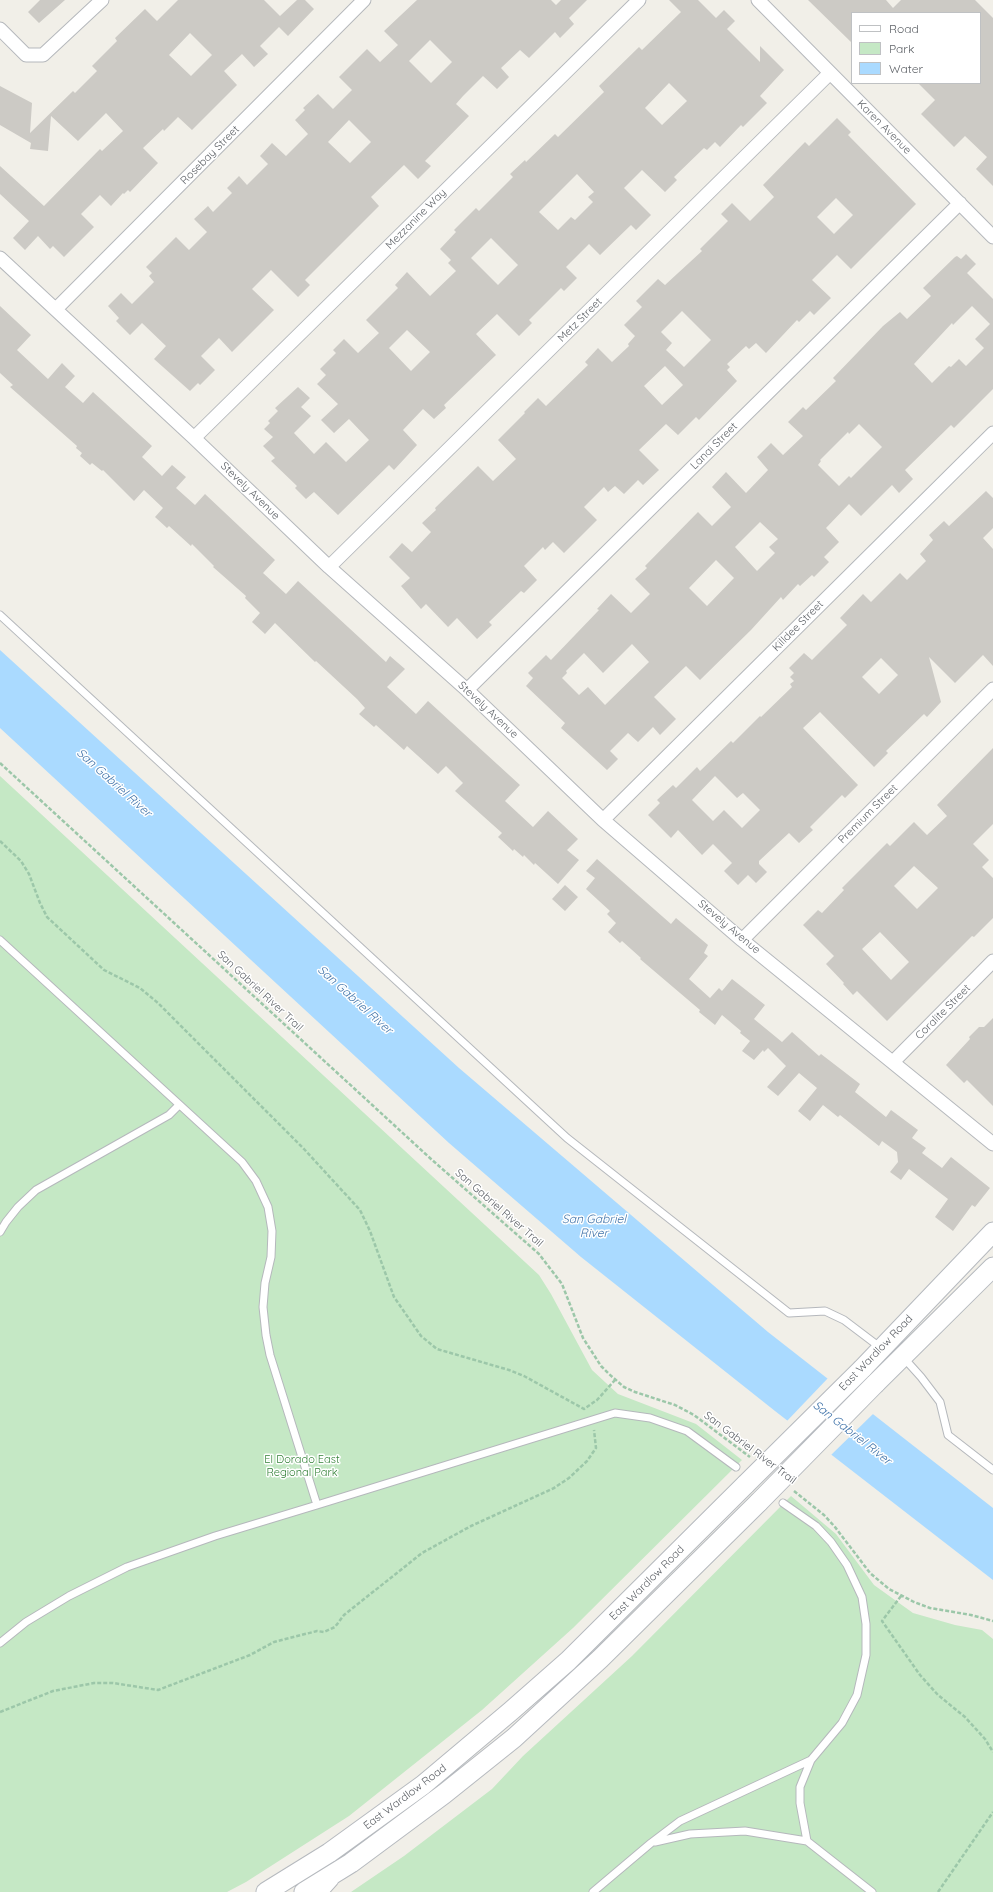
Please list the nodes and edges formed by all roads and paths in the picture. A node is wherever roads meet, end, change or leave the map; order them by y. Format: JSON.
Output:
{"nodes":[{"id":1,"x":102,"y":0,"type":"edge"},
{"id":2,"x":364,"y":0,"type":"edge"},
{"id":3,"x":639,"y":0,"type":"edge"},
{"id":4,"x":758,"y":0,"type":"edge"},
{"id":5,"x":0,"y":29,"type":"edge"},
{"id":6,"x":830,"y":72,"type":"junction"},
{"id":7,"x":960,"y":203,"type":"junction"},
{"id":8,"x":993,"y":237,"type":"edge"},
{"id":9,"x":0,"y":258,"type":"edge"},
{"id":10,"x":56,"y":309,"type":"junction"},
{"id":11,"x":993,"y":433,"type":"edge"},
{"id":12,"x":194,"y":438,"type":"junction"},
{"id":13,"x":330,"y":567,"type":"junction"},
{"id":14,"x":0,"y":615,"type":"edge"},
{"id":15,"x":993,"y":689,"type":"edge"},
{"id":16,"x":468,"y":690,"type":"junction"},
{"id":17,"x":0,"y":763,"type":"edge"},
{"id":18,"x":603,"y":820,"type":"junction"},
{"id":19,"x":0,"y":841,"type":"edge"},
{"id":20,"x":0,"y":940,"type":"edge"},
{"id":21,"x":742,"y":940,"type":"junction"},
{"id":22,"x":993,"y":961,"type":"edge"},
{"id":23,"x":893,"y":1062,"type":"junction"},
{"id":24,"x":179,"y":1105,"type":"junction"},
{"id":25,"x":993,"y":1144,"type":"edge"},
{"id":26,"x":0,"y":1232,"type":"edge"},
{"id":27,"x":993,"y":1232,"type":"edge"},
{"id":28,"x":993,"y":1266,"type":"edge"},
{"id":29,"x":882,"y":1349,"type":"junction"},
{"id":30,"x":902,"y":1357,"type":"junction"},
{"id":31,"x":615,"y":1380,"type":"junction"},
{"id":32,"x":593,"y":1429,"type":"dead end"},
{"id":33,"x":752,"y":1458,"type":"dead end"},
{"id":34,"x":736,"y":1467,"type":"dead end"},
{"id":35,"x":993,"y":1470,"type":"edge"},
{"id":36,"x":788,"y":1487,"type":"dead end"},
{"id":37,"x":783,"y":1503,"type":"dead end"},
{"id":38,"x":317,"y":1505,"type":"junction"},
{"id":39,"x":901,"y":1596,"type":"junction"},
{"id":40,"x":993,"y":1621,"type":"edge"},
{"id":41,"x":0,"y":1643,"type":"edge"},
{"id":42,"x":0,"y":1712,"type":"edge"},
{"id":43,"x":993,"y":1752,"type":"edge"},
{"id":44,"x":811,"y":1760,"type":"junction"},
{"id":45,"x":993,"y":1812,"type":"edge"},
{"id":46,"x":806,"y":1841,"type":"junction"},
{"id":47,"x":651,"y":1843,"type":"junction"},
{"id":48,"x":351,"y":1863,"type":"junction"},
{"id":49,"x":266,"y":1892,"type":"edge"},
{"id":50,"x":304,"y":1892,"type":"edge"},
{"id":51,"x":325,"y":1892,"type":"edge"},
{"id":52,"x":593,"y":1892,"type":"edge"},
{"id":53,"x":872,"y":1892,"type":"edge"},
{"id":54,"x":938,"y":1892,"type":"edge"}],
"edges":[{"from":1,"to":5,"type":"street"},
{"from":2,"to":10,"type":"street","name":"Rosebay Street"},
{"from":3,"to":12,"type":"street","name":"Mezzanine Way"},
{"from":4,"to":6,"type":"street","name":"Karen Avenue"},
{"from":6,"to":7,"type":"street","name":"Karen Avenue"},
{"from":6,"to":13,"type":"street","name":"Metz Street"},
{"from":7,"to":8,"type":"street","name":"Karen Avenue"},
{"from":7,"to":16,"type":"street","name":"Lanai Street"},
{"from":9,"to":10,"type":"street","name":"Stevely Avenue"},
{"from":10,"to":12,"type":"street","name":"Stevely Avenue"},
{"from":11,"to":18,"type":"street","name":"Killdee Street"},
{"from":12,"to":13,"type":"street","name":"Stevely Avenue"},
{"from":13,"to":16,"type":"street","name":"Stevely Avenue"},
{"from":14,"to":29,"type":"lane"},
{"from":15,"to":21,"type":"street","name":"Premium Street"},
{"from":16,"to":18,"type":"street","name":"Stevely Avenue"},
{"from":17,"to":31,"type":"path","name":"San Gabriel River Trail"},
{"from":18,"to":21,"type":"street","name":"Stevely Avenue"},
{"from":19,"to":31,"type":"path"},
{"from":20,"to":24,"type":"lane"},
{"from":21,"to":23,"type":"street","name":"Stevely Avenue"},
{"from":22,"to":23,"type":"street","name":"Coralite Street"},
{"from":23,"to":25,"type":"street","name":"Stevely Avenue"},
{"from":24,"to":26,"type":"lane"},
{"from":24,"to":38,"type":"lane"},
{"from":27,"to":29,"type":"main road","name":"East Wardlow Road"},
{"from":28,"to":30,"type":"main road","name":"East Wardlow Road"},
{"from":29,"to":49,"type":"main road","name":"East Wardlow Road","bridge":true},
{"from":30,"to":35,"type":"lane"},
{"from":30,"to":48,"type":"main road","name":"East Wardlow Road","bridge":true},
{"from":31,"to":33,"type":"path","name":"San Gabriel River Trail"},
{"from":32,"to":42,"type":"path"},
{"from":34,"to":38,"type":"lane"},
{"from":36,"to":39,"type":"path","name":"San Gabriel River Trail"},
{"from":37,"to":44,"type":"lane"},
{"from":38,"to":41,"type":"lane"},
{"from":39,"to":40,"type":"path","name":"San Gabriel River Trail"},
{"from":39,"to":43,"type":"path"},
{"from":44,"to":46,"type":"lane"},
{"from":44,"to":47,"type":"lane"},
{"from":45,"to":54,"type":"path"},
{"from":46,"to":47,"type":"lane"},
{"from":46,"to":53,"type":"lane"},
{"from":47,"to":52,"type":"lane"},
{"from":48,"to":50,"type":"main road","name":"East Wardlow Road"},
{"from":48,"to":51,"type":"lane"}]}
